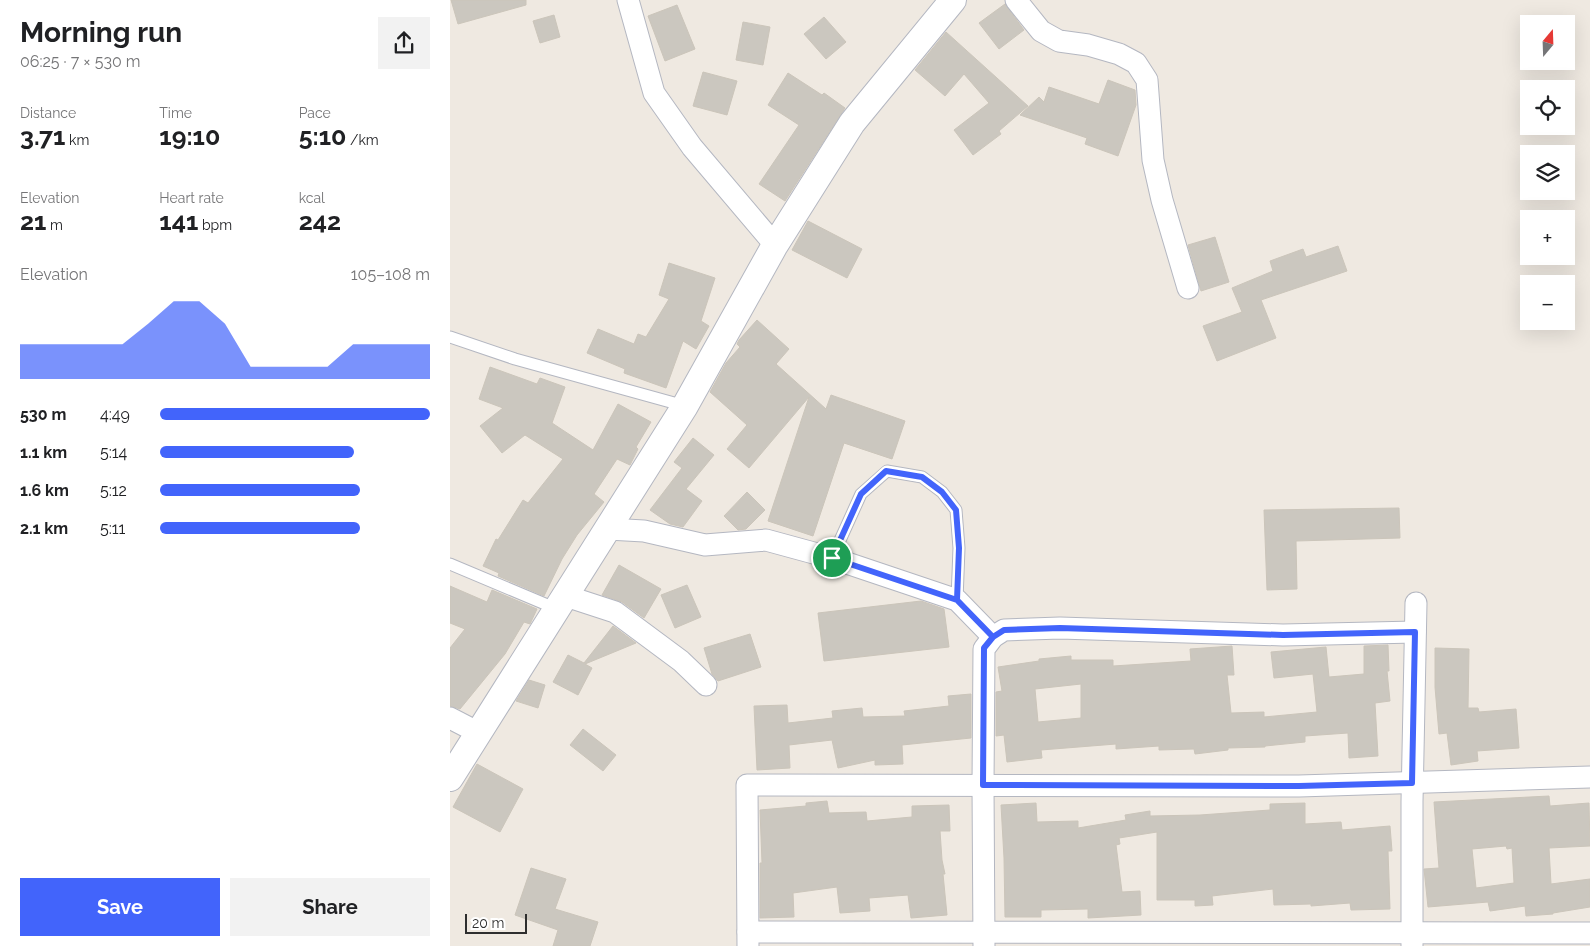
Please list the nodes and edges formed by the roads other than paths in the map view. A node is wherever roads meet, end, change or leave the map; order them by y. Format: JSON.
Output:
{"nodes":[{"id":1,"x":628,"y":0,"type":"edge"},
{"id":2,"x":953,"y":0,"type":"edge"},
{"id":3,"x":1016,"y":0,"type":"edge"},
{"id":4,"x":775,"y":245,"type":"junction"},
{"id":5,"x":1188,"y":288,"type":"dead end"},
{"id":6,"x":450,"y":337,"type":"edge"},
{"id":7,"x":685,"y":406,"type":"junction"},
{"id":8,"x":608,"y":529,"type":"junction"},
{"id":9,"x":832,"y":558,"type":"junction"},
{"id":10,"x":450,"y":564,"type":"edge"},
{"id":11,"x":957,"y":600,"type":"junction"},
{"id":12,"x":561,"y":602,"type":"junction"},
{"id":13,"x":1416,"y":604,"type":"dead end"},
{"id":14,"x":1415,"y":632,"type":"junction"},
{"id":15,"x":993,"y":637,"type":"junction"},
{"id":16,"x":706,"y":685,"type":"dead end"},
{"id":17,"x":450,"y":718,"type":"edge"},
{"id":18,"x":479,"y":733,"type":"junction"},
{"id":19,"x":1590,"y":777,"type":"edge"},
{"id":20,"x":450,"y":778,"type":"edge"},
{"id":21,"x":1412,"y":783,"type":"junction"},
{"id":22,"x":983,"y":785,"type":"junction"},
{"id":23,"x":1590,"y":933,"type":"edge"},
{"id":24,"x":748,"y":939,"type":"edge"},
{"id":25,"x":984,"y":939,"type":"edge"},
{"id":26,"x":1412,"y":939,"type":"edge"}],
"edges":[{"from":1,"to":4,"type":"street"},
{"from":2,"to":4,"type":"street"},
{"from":3,"to":5,"type":"street"},
{"from":4,"to":7,"type":"street"},
{"from":6,"to":7,"type":"lane"},
{"from":7,"to":8,"type":"street"},
{"from":8,"to":9,"type":"street"},
{"from":8,"to":12,"type":"street"},
{"from":9,"to":11,"type":"street"},
{"from":9,"to":11,"type":"lane"},
{"from":10,"to":12,"type":"lane"},
{"from":11,"to":15,"type":"street"},
{"from":12,"to":16,"type":"street"},
{"from":12,"to":18,"type":"street"},
{"from":13,"to":14,"type":"street"},
{"from":14,"to":15,"type":"street"},
{"from":14,"to":21,"type":"street"},
{"from":15,"to":22,"type":"street"},
{"from":17,"to":18,"type":"street"},
{"from":18,"to":20,"type":"street"},
{"from":19,"to":21,"type":"street"},
{"from":21,"to":22,"type":"street"},
{"from":21,"to":26,"type":"street"},
{"from":22,"to":24,"type":"street"},
{"from":22,"to":25,"type":"street"},
{"from":23,"to":26,"type":"street"},
{"from":24,"to":25,"type":"street"},
{"from":25,"to":26,"type":"street"}]}
